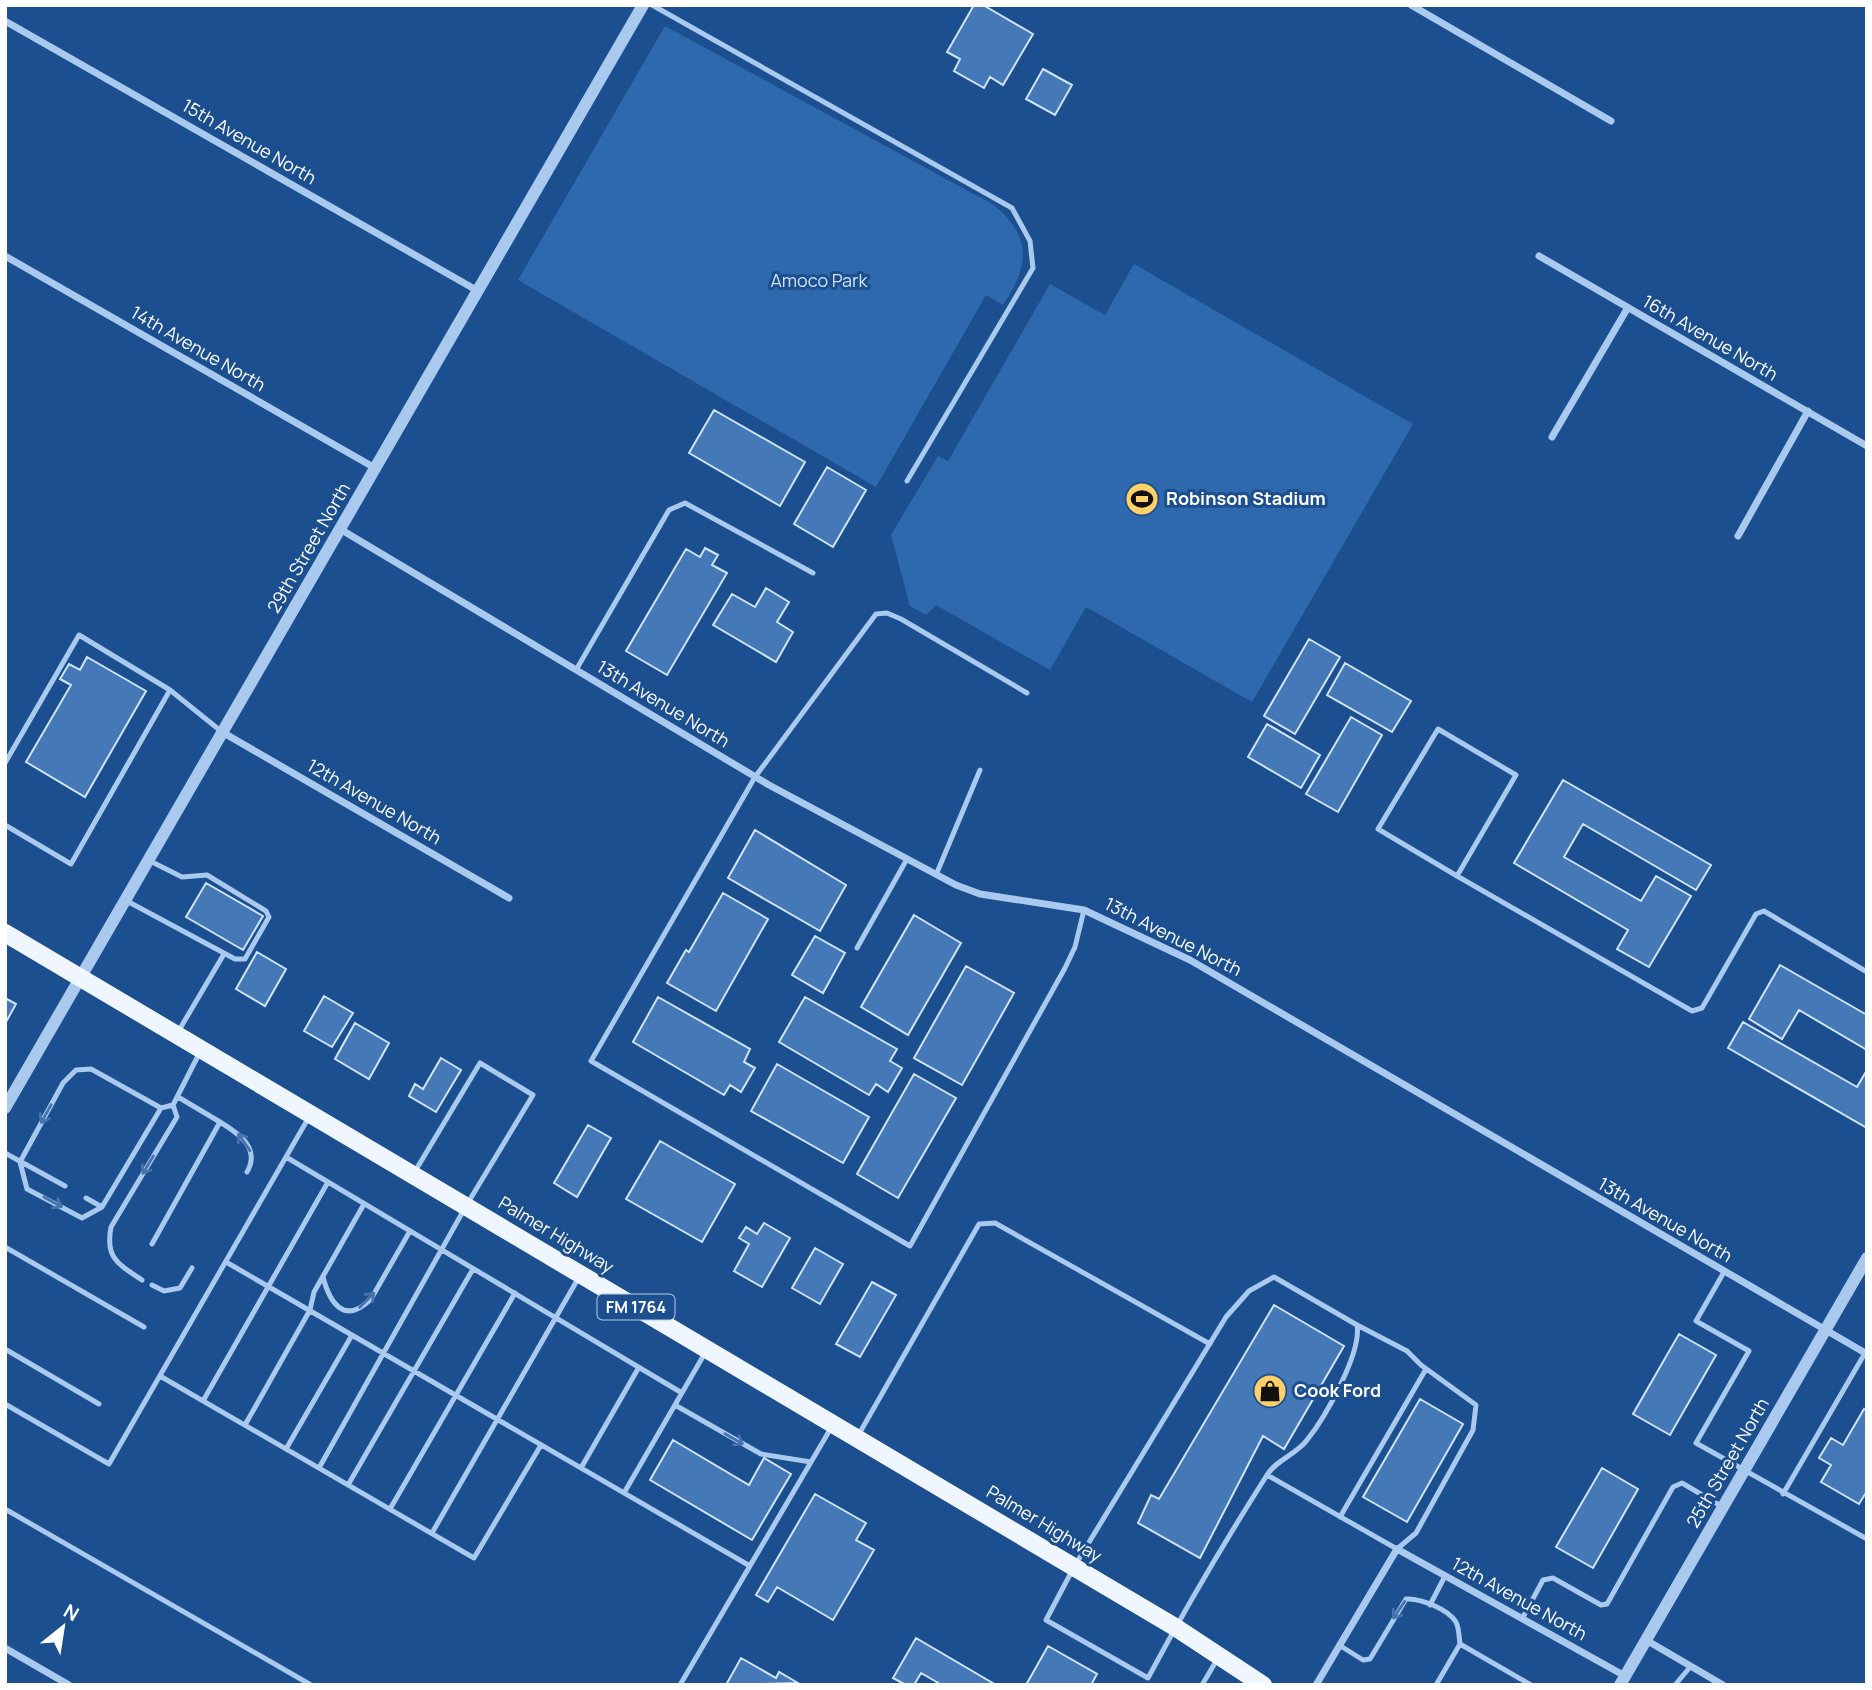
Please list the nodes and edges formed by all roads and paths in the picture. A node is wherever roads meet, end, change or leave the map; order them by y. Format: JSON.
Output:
{"nodes":[{"id":1,"x":643,"y":5,"type":"edge"},
{"id":2,"x":652,"y":5,"type":"edge"},
{"id":3,"x":1411,"y":5,"type":"edge"},
{"id":4,"x":5,"y":21,"type":"edge"},
{"id":5,"x":1611,"y":121,"type":"dead end"},
{"id":6,"x":5,"y":256,"type":"edge"},
{"id":7,"x":1539,"y":256,"type":"dead end"},
{"id":8,"x":478,"y":291,"type":"junction"},
{"id":9,"x":1627,"y":309,"type":"junction"},
{"id":10,"x":1808,"y":411,"type":"junction"},
{"id":11,"x":1552,"y":437,"type":"dead end"},
{"id":12,"x":1867,"y":446,"type":"edge"},
{"id":13,"x":375,"y":468,"type":"junction"},
{"id":14,"x":907,"y":481,"type":"dead end"},
{"id":15,"x":340,"y":529,"type":"junction"},
{"id":16,"x":1738,"y":536,"type":"dead end"},
{"id":17,"x":813,"y":573,"type":"dead end"},
{"id":18,"x":576,"y":670,"type":"junction"},
{"id":19,"x":170,"y":690,"type":"junction"},
{"id":20,"x":1027,"y":693,"type":"dead end"},
{"id":21,"x":222,"y":732,"type":"junction"},
{"id":22,"x":5,"y":763,"type":"edge"},
{"id":23,"x":979,"y":770,"type":"dead end"},
{"id":24,"x":755,"y":777,"type":"junction"},
{"id":25,"x":5,"y":825,"type":"edge"},
{"id":26,"x":907,"y":859,"type":"junction"},
{"id":27,"x":148,"y":860,"type":"junction"},
{"id":28,"x":936,"y":875,"type":"junction"},
{"id":29,"x":1457,"y":876,"type":"junction"},
{"id":30,"x":509,"y":898,"type":"dead end"},
{"id":31,"x":125,"y":900,"type":"junction"},
{"id":32,"x":1084,"y":910,"type":"junction"},
{"id":33,"x":5,"y":933,"type":"edge"},
{"id":34,"x":857,"y":948,"type":"dead end"},
{"id":35,"x":224,"y":954,"type":"junction"},
{"id":36,"x":1867,"y":972,"type":"edge"},
{"id":37,"x":80,"y":978,"type":"junction"},
{"id":38,"x":176,"y":1035,"type":"junction"},
{"id":39,"x":201,"y":1049,"type":"junction"},
{"id":40,"x":178,"y":1097,"type":"junction"},
{"id":41,"x":173,"y":1105,"type":"junction"},
{"id":42,"x":5,"y":1108,"type":"edge"},
{"id":43,"x":161,"y":1108,"type":"junction"},
{"id":44,"x":311,"y":1114,"type":"junction"},
{"id":45,"x":220,"y":1122,"type":"junction"},
{"id":46,"x":5,"y":1153,"type":"edge"},
{"id":47,"x":286,"y":1157,"type":"junction"},
{"id":48,"x":20,"y":1162,"type":"junction"},
{"id":49,"x":247,"y":1172,"type":"dead end"},
{"id":50,"x":413,"y":1175,"type":"junction"},
{"id":51,"x":328,"y":1182,"type":"junction"},
{"id":52,"x":65,"y":1186,"type":"dead end"},
{"id":53,"x":86,"y":1198,"type":"dead end"},
{"id":54,"x":364,"y":1204,"type":"junction"},
{"id":55,"x":466,"y":1206,"type":"junction"},
{"id":56,"x":102,"y":1207,"type":"junction"},
{"id":57,"x":410,"y":1231,"type":"junction"},
{"id":58,"x":152,"y":1244,"type":"dead end"},
{"id":59,"x":5,"y":1247,"type":"edge"},
{"id":60,"x":442,"y":1250,"type":"junction"},
{"id":61,"x":1867,"y":1258,"type":"edge"},
{"id":62,"x":226,"y":1262,"type":"junction"},
{"id":63,"x":192,"y":1268,"type":"dead end"},
{"id":64,"x":473,"y":1269,"type":"junction"},
{"id":65,"x":1724,"y":1272,"type":"junction"},
{"id":66,"x":581,"y":1275,"type":"junction"},
{"id":67,"x":323,"y":1277,"type":"junction"},
{"id":68,"x":142,"y":1280,"type":"dead end"},
{"id":69,"x":152,"y":1285,"type":"dead end"},
{"id":70,"x":268,"y":1286,"type":"junction"},
{"id":71,"x":515,"y":1293,"type":"junction"},
{"id":72,"x":310,"y":1310,"type":"junction"},
{"id":73,"x":556,"y":1318,"type":"junction"},
{"id":74,"x":1357,"y":1325,"type":"junction"},
{"id":75,"x":144,"y":1327,"type":"dead end"},
{"id":76,"x":1825,"y":1330,"type":"junction"},
{"id":77,"x":352,"y":1335,"type":"junction"},
{"id":78,"x":1210,"y":1344,"type":"junction"},
{"id":79,"x":5,"y":1349,"type":"edge"},
{"id":80,"x":707,"y":1349,"type":"junction"},
{"id":81,"x":383,"y":1353,"type":"junction"},
{"id":82,"x":1866,"y":1354,"type":"edge"},
{"id":83,"x":639,"y":1367,"type":"junction"},
{"id":84,"x":1426,"y":1369,"type":"junction"},
{"id":85,"x":414,"y":1371,"type":"junction"},
{"id":86,"x":160,"y":1376,"type":"junction"},
{"id":87,"x":682,"y":1393,"type":"junction"},
{"id":88,"x":456,"y":1396,"type":"junction"},
{"id":89,"x":203,"y":1401,"type":"junction"},
{"id":90,"x":5,"y":1404,"type":"edge"},
{"id":91,"x":99,"y":1404,"type":"dead end"},
{"id":92,"x":675,"y":1405,"type":"junction"},
{"id":93,"x":497,"y":1420,"type":"junction"},
{"id":94,"x":833,"y":1424,"type":"junction"},
{"id":95,"x":245,"y":1425,"type":"junction"},
{"id":96,"x":857,"y":1438,"type":"junction"},
{"id":97,"x":541,"y":1445,"type":"junction"},
{"id":98,"x":286,"y":1449,"type":"junction"},
{"id":99,"x":811,"y":1462,"type":"junction"},
{"id":100,"x":319,"y":1468,"type":"junction"},
{"id":101,"x":581,"y":1468,"type":"junction"},
{"id":102,"x":1744,"y":1471,"type":"junction"},
{"id":103,"x":1267,"y":1475,"type":"junction"},
{"id":104,"x":348,"y":1485,"type":"junction"},
{"id":105,"x":624,"y":1493,"type":"junction"},
{"id":106,"x":1783,"y":1494,"type":"junction"},
{"id":107,"x":1723,"y":1507,"type":"junction"},
{"id":108,"x":5,"y":1508,"type":"edge"},
{"id":109,"x":390,"y":1509,"type":"junction"},
{"id":110,"x":1340,"y":1517,"type":"junction"},
{"id":111,"x":432,"y":1533,"type":"junction"},
{"id":112,"x":1867,"y":1539,"type":"edge"},
{"id":113,"x":1397,"y":1549,"type":"junction"},
{"id":114,"x":750,"y":1566,"type":"junction"},
{"id":115,"x":1074,"y":1567,"type":"junction"},
{"id":116,"x":1445,"y":1576,"type":"junction"},
{"id":117,"x":1430,"y":1605,"type":"junction"},
{"id":118,"x":1522,"y":1619,"type":"junction"},
{"id":119,"x":1175,"y":1626,"type":"junction"},
{"id":120,"x":1646,"y":1640,"type":"junction"},
{"id":121,"x":1460,"y":1644,"type":"junction"},
{"id":122,"x":1339,"y":1646,"type":"junction"},
{"id":123,"x":5,"y":1648,"type":"edge"},
{"id":124,"x":1220,"y":1656,"type":"junction"},
{"id":125,"x":1691,"y":1666,"type":"junction"},
{"id":126,"x":1623,"y":1680,"type":"edge"},
{"id":127,"x":69,"y":1685,"type":"edge"},
{"id":128,"x":311,"y":1685,"type":"edge"},
{"id":129,"x":680,"y":1685,"type":"edge"},
{"id":130,"x":1202,"y":1685,"type":"edge"},
{"id":131,"x":1264,"y":1685,"type":"edge"},
{"id":132,"x":1316,"y":1685,"type":"edge"},
{"id":133,"x":1436,"y":1685,"type":"edge"},
{"id":134,"x":1531,"y":1685,"type":"edge"},
{"id":135,"x":1675,"y":1685,"type":"edge"},
{"id":136,"x":1723,"y":1685,"type":"edge"}],
"edges":[{"from":1,"to":8,"type":"street","name":"29th Street North"},
{"from":2,"to":14,"type":"lane"},
{"from":3,"to":5,"type":"street"},
{"from":4,"to":8,"type":"street","name":"15th Avenue North"},
{"from":6,"to":13,"type":"street","name":"14th Avenue North"},
{"from":7,"to":9,"type":"street","name":"16th Avenue North"},
{"from":8,"to":13,"type":"street","name":"29th Street North"},
{"from":9,"to":10,"type":"street","name":"16th Avenue North"},
{"from":9,"to":11,"type":"street"},
{"from":10,"to":12,"type":"street","name":"16th Avenue North"},
{"from":10,"to":16,"type":"street"},
{"from":13,"to":15,"type":"street","name":"29th Street North"},
{"from":15,"to":18,"type":"street","name":"13th Avenue North"},
{"from":15,"to":21,"type":"street","name":"29th Street North"},
{"from":17,"to":18,"type":"lane"},
{"from":18,"to":24,"type":"street","name":"13th Avenue North"},
{"from":19,"to":21,"type":"lane"},
{"from":19,"to":22,"type":"lane"},
{"from":19,"to":25,"type":"lane"},
{"from":20,"to":24,"type":"lane"},
{"from":21,"to":27,"type":"street","name":"29th Street North"},
{"from":21,"to":30,"type":"street","name":"12th Avenue North"},
{"from":23,"to":28,"type":"lane"},
{"from":24,"to":26,"type":"street","name":"13th Avenue North"},
{"from":24,"to":32,"type":"lane"},
{"from":26,"to":28,"type":"street","name":"13th Avenue North"},
{"from":26,"to":34,"type":"lane"},
{"from":27,"to":31,"type":"street","name":"29th Street North"},
{"from":27,"to":35,"type":"lane"},
{"from":28,"to":32,"type":"street","name":"13th Avenue North"},
{"from":29,"to":29,"type":"lane"},
{"from":29,"to":36,"type":"lane"},
{"from":31,"to":35,"type":"lane"},
{"from":31,"to":37,"type":"street","name":"29th Street North"},
{"from":32,"to":65,"type":"street","name":"13th Avenue North"},
{"from":33,"to":37,"type":"main road","name":"Palmer Highway","number":"FM 1764"},
{"from":35,"to":38,"type":"lane"},
{"from":37,"to":38,"type":"main road","name":"Palmer Highway","number":"FM 1764"},
{"from":37,"to":42,"type":"street","name":"29th Street North"},
{"from":38,"to":39,"type":"main road","name":"Palmer Highway","number":"FM 1764"},
{"from":39,"to":40,"type":"lane"},
{"from":39,"to":44,"type":"main road","name":"Palmer Highway","number":"FM 1764"},
{"from":40,"to":41,"type":"lane"},
{"from":40,"to":45,"type":"lane"},
{"from":41,"to":43,"type":"lane"},
{"from":41,"to":68,"type":"lane","one_way":true},
{"from":43,"to":48,"type":"lane","one_way":true},
{"from":43,"to":56,"type":"lane"},
{"from":44,"to":47,"type":"lane"},
{"from":44,"to":50,"type":"main road","name":"Palmer Highway","number":"FM 1764"},
{"from":49,"to":45,"type":"lane","one_way":true},
{"from":45,"to":58,"type":"lane"},
{"from":46,"to":48,"type":"lane"},
{"from":47,"to":51,"type":"lane"},
{"from":47,"to":62,"type":"lane"},
{"from":48,"to":52,"type":"lane"},
{"from":48,"to":56,"type":"lane","one_way":true},
{"from":50,"to":55,"type":"main road","name":"Palmer Highway","number":"FM 1764"},
{"from":50,"to":55,"type":"lane"},
{"from":51,"to":54,"type":"lane"},
{"from":51,"to":70,"type":"lane"},
{"from":53,"to":56,"type":"lane"},
{"from":54,"to":57,"type":"lane"},
{"from":54,"to":67,"type":"lane"},
{"from":55,"to":60,"type":"lane"},
{"from":55,"to":66,"type":"main road","name":"Palmer Highway","number":"FM 1764"},
{"from":57,"to":60,"type":"lane"},
{"from":67,"to":57,"type":"lane","one_way":true},
{"from":59,"to":75,"type":"lane"},
{"from":60,"to":64,"type":"lane"},
{"from":60,"to":81,"type":"lane"},
{"from":61,"to":76,"type":"street","name":"25th Street North"},
{"from":62,"to":70,"type":"lane"},
{"from":62,"to":86,"type":"lane"},
{"from":63,"to":69,"type":"lane"},
{"from":64,"to":71,"type":"lane"},
{"from":64,"to":85,"type":"lane"},
{"from":65,"to":76,"type":"street","name":"13th Avenue North"},
{"from":65,"to":102,"type":"lane"},
{"from":66,"to":73,"type":"lane"},
{"from":66,"to":80,"type":"main road","name":"Palmer Highway","number":"FM 1764"},
{"from":67,"to":72,"type":"lane"},
{"from":70,"to":72,"type":"lane"},
{"from":70,"to":89,"type":"lane"},
{"from":71,"to":73,"type":"lane"},
{"from":71,"to":88,"type":"lane"},
{"from":72,"to":77,"type":"lane"},
{"from":72,"to":95,"type":"lane"},
{"from":73,"to":83,"type":"lane"},
{"from":73,"to":93,"type":"lane"},
{"from":74,"to":78,"type":"lane"},
{"from":74,"to":84,"type":"lane"},
{"from":74,"to":103,"type":"lane"},
{"from":76,"to":82,"type":"street","name":"13th Avenue North"},
{"from":76,"to":102,"type":"street","name":"25th Street North"},
{"from":77,"to":81,"type":"lane"},
{"from":77,"to":98,"type":"lane"},
{"from":78,"to":96,"type":"lane"},
{"from":78,"to":115,"type":"lane"},
{"from":79,"to":91,"type":"lane"},
{"from":80,"to":87,"type":"lane"},
{"from":80,"to":94,"type":"main road","name":"Palmer Highway","number":"FM 1764"},
{"from":81,"to":85,"type":"lane"},
{"from":81,"to":100,"type":"lane"},
{"from":82,"to":106,"type":"lane"},
{"from":83,"to":87,"type":"lane"},
{"from":83,"to":101,"type":"lane"},
{"from":84,"to":110,"type":"lane"},
{"from":84,"to":113,"type":"lane"},
{"from":85,"to":88,"type":"lane"},
{"from":85,"to":104,"type":"lane"},
{"from":86,"to":89,"type":"lane"},
{"from":86,"to":90,"type":"lane"},
{"from":87,"to":92,"type":"lane"},
{"from":88,"to":93,"type":"lane"},
{"from":88,"to":109,"type":"lane"},
{"from":89,"to":95,"type":"lane"},
{"from":92,"to":99,"type":"lane","one_way":true},
{"from":92,"to":105,"type":"lane"},
{"from":93,"to":97,"type":"lane"},
{"from":93,"to":111,"type":"lane"},
{"from":94,"to":96,"type":"main road","name":"Palmer Highway","number":"FM 1764"},
{"from":94,"to":99,"type":"lane"},
{"from":95,"to":98,"type":"lane"},
{"from":96,"to":115,"type":"main road","name":"Palmer Highway","number":"FM 1764"},
{"from":97,"to":101,"type":"lane"},
{"from":97,"to":111,"type":"lane"},
{"from":98,"to":100,"type":"lane"},
{"from":99,"to":114,"type":"lane"},
{"from":100,"to":104,"type":"lane"},
{"from":101,"to":105,"type":"lane"},
{"from":102,"to":106,"type":"lane"},
{"from":102,"to":107,"type":"street","name":"25th Street North"},
{"from":103,"to":110,"type":"lane"},
{"from":103,"to":119,"type":"lane"},
{"from":104,"to":109,"type":"lane"},
{"from":105,"to":114,"type":"lane"},
{"from":106,"to":112,"type":"lane"},
{"from":107,"to":118,"type":"lane"},
{"from":107,"to":120,"type":"street","name":"25th Street North"},
{"from":108,"to":128,"type":"lane"},
{"from":109,"to":111,"type":"lane"},
{"from":110,"to":113,"type":"lane"},
{"from":113,"to":116,"type":"street","name":"12th Avenue North"},
{"from":113,"to":122,"type":"street"},
{"from":114,"to":129,"type":"lane"},
{"from":115,"to":119,"type":"main road","name":"Palmer Highway","number":"FM 1764"},
{"from":115,"to":119,"type":"lane"},
{"from":116,"to":117,"type":"lane"},
{"from":116,"to":118,"type":"street","name":"12th Avenue North"},
{"from":117,"to":121,"type":"lane"},
{"from":117,"to":122,"type":"lane","one_way":true},
{"from":118,"to":126,"type":"street","name":"12th Avenue North"},
{"from":119,"to":124,"type":"main road","name":"Palmer Highway","number":"FM 1764"},
{"from":120,"to":125,"type":"street"},
{"from":120,"to":126,"type":"street","name":"25th Street North"},
{"from":121,"to":133,"type":"lane"},
{"from":121,"to":134,"type":"lane"},
{"from":122,"to":132,"type":"street"},
{"from":123,"to":127,"type":"street"},
{"from":124,"to":130,"type":"lane"},
{"from":124,"to":131,"type":"main road","name":"Palmer Highway","number":"FM 1764"},
{"from":125,"to":135,"type":"lane"},
{"from":125,"to":136,"type":"street"}]}
